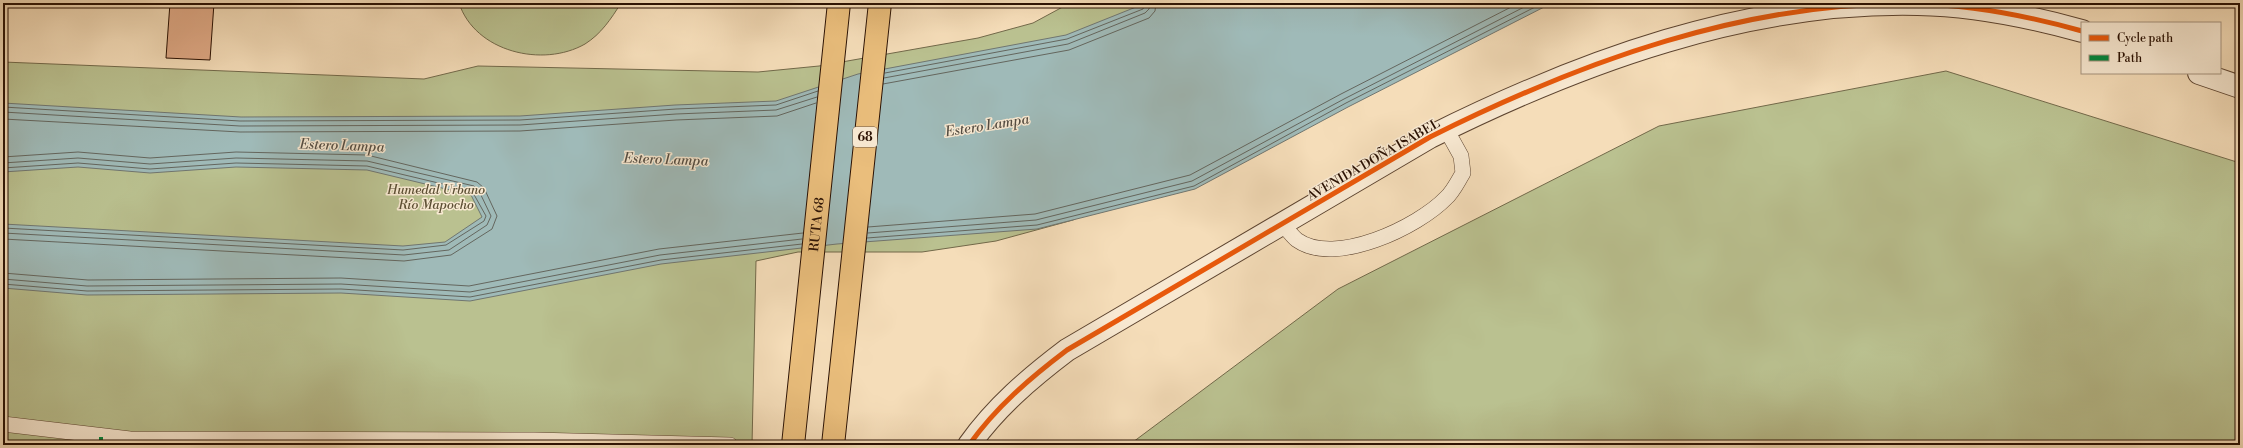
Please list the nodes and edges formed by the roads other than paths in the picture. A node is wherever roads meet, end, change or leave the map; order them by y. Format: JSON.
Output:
{"nodes":[{"id":1,"x":839,"y":3,"type":"edge"},
{"id":2,"x":880,"y":3,"type":"edge"},
{"id":3,"x":2081,"y":31,"type":"edge"},
{"id":4,"x":2202,"y":74,"type":"edge"},
{"id":5,"x":2240,"y":88,"type":"edge"},
{"id":6,"x":1446,"y":129,"type":"junction"},
{"id":7,"x":1283,"y":224,"type":"junction"},
{"id":8,"x":3,"y":424,"type":"edge"},
{"id":9,"x":730,"y":445,"type":"edge"},
{"id":10,"x":793,"y":445,"type":"edge"},
{"id":11,"x":833,"y":445,"type":"edge"},
{"id":12,"x":969,"y":445,"type":"edge"}],
"edges":[{"from":1,"to":10,"type":"highway","name":"RUTA 68"},
{"from":2,"to":11,"type":"highway","number":"68"},
{"from":3,"to":6,"type":"street","name":"AVENIDA DOÑA ISABEL"},
{"from":4,"to":5,"type":"street"},
{"from":6,"to":7,"type":"street","name":"AVENIDA DOÑA ISABEL"},
{"from":6,"to":7,"type":"lane"},
{"from":7,"to":12,"type":"street","name":"AVENIDA DOÑA ISABEL"},
{"from":8,"to":9,"type":"lane"}]}
